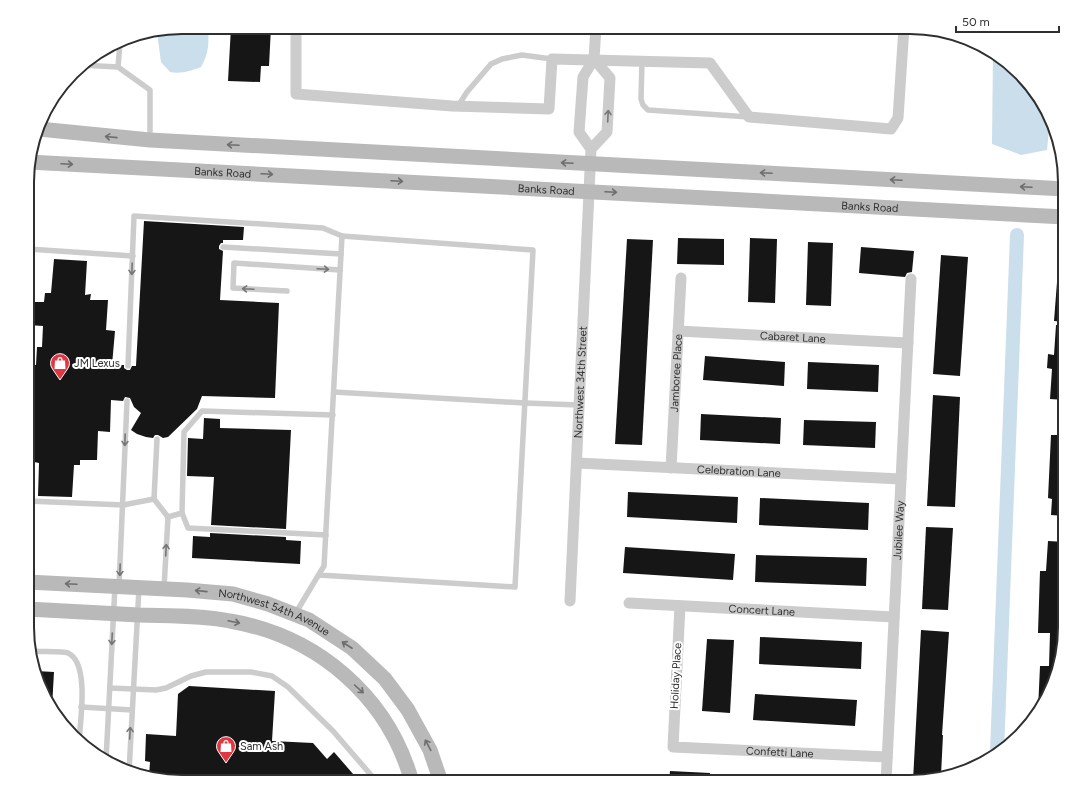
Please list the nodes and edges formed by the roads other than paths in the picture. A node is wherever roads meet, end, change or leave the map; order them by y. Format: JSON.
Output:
{"nodes":[{"id":1,"x":296,"y":34,"type":"edge"},
{"id":2,"x":596,"y":34,"type":"edge"},
{"id":3,"x":904,"y":34,"type":"edge"},
{"id":4,"x":120,"y":48,"type":"edge"},
{"id":5,"x":552,"y":59,"type":"junction"},
{"id":6,"x":594,"y":59,"type":"junction"},
{"id":7,"x":642,"y":61,"type":"junction"},
{"id":8,"x":91,"y":66,"type":"edge"},
{"id":9,"x":118,"y":67,"type":"junction"},
{"id":10,"x":458,"y":106,"type":"junction"},
{"id":11,"x":749,"y":117,"type":"junction"},
{"id":12,"x":44,"y":129,"type":"edge"},
{"id":13,"x":150,"y":140,"type":"junction"},
{"id":14,"x":590,"y":157,"type":"junction"},
{"id":15,"x":35,"y":162,"type":"edge"},
{"id":16,"x":1058,"y":189,"type":"edge"},
{"id":17,"x":589,"y":191,"type":"junction"},
{"id":18,"x":1058,"y":217,"type":"edge"},
{"id":19,"x":342,"y":236,"type":"junction"},
{"id":20,"x":223,"y":247,"type":"dead end"},
{"id":21,"x":34,"y":249,"type":"edge"},
{"id":22,"x":341,"y":254,"type":"junction"},
{"id":23,"x":133,"y":256,"type":"junction"},
{"id":24,"x":340,"y":270,"type":"junction"},
{"id":25,"x":680,"y":278,"type":"dead end"},
{"id":26,"x":911,"y":278,"type":"dead end"},
{"id":27,"x":287,"y":291,"type":"dead end"},
{"id":28,"x":678,"y":331,"type":"junction"},
{"id":29,"x":908,"y":342,"type":"junction"},
{"id":30,"x":128,"y":366,"type":"dead end"},
{"id":31,"x":334,"y":392,"type":"junction"},
{"id":32,"x":127,"y":401,"type":"dead end"},
{"id":33,"x":525,"y":403,"type":"junction"},
{"id":34,"x":579,"y":405,"type":"junction"},
{"id":35,"x":333,"y":415,"type":"junction"},
{"id":36,"x":157,"y":439,"type":"dead end"},
{"id":37,"x":577,"y":463,"type":"junction"},
{"id":38,"x":671,"y":468,"type":"junction"},
{"id":39,"x":901,"y":479,"type":"junction"},
{"id":40,"x":154,"y":499,"type":"junction"},
{"id":41,"x":34,"y":500,"type":"edge"},
{"id":42,"x":123,"y":505,"type":"junction"},
{"id":43,"x":182,"y":513,"type":"junction"},
{"id":44,"x":168,"y":517,"type":"junction"},
{"id":45,"x":326,"y":535,"type":"junction"},
{"id":46,"x":319,"y":575,"type":"junction"},
{"id":47,"x":34,"y":582,"type":"edge"},
{"id":48,"x":117,"y":586,"type":"junction"},
{"id":49,"x":139,"y":587,"type":"junction"},
{"id":50,"x":164,"y":589,"type":"junction"},
{"id":51,"x":570,"y":601,"type":"dead end"},
{"id":52,"x":629,"y":603,"type":"dead end"},
{"id":53,"x":680,"y":606,"type":"junction"},
{"id":54,"x":34,"y":609,"type":"edge"},
{"id":55,"x":113,"y":613,"type":"junction"},
{"id":56,"x":138,"y":614,"type":"junction"},
{"id":57,"x":295,"y":614,"type":"junction"},
{"id":58,"x":894,"y":617,"type":"junction"},
{"id":59,"x":36,"y":651,"type":"edge"},
{"id":60,"x":110,"y":688,"type":"junction"},
{"id":61,"x":133,"y":689,"type":"junction"},
{"id":62,"x":81,"y":707,"type":"junction"},
{"id":63,"x":109,"y":709,"type":"junction"},
{"id":64,"x":132,"y":710,"type":"junction"},
{"id":65,"x":79,"y":734,"type":"edge"},
{"id":66,"x":673,"y":746,"type":"joint"},
{"id":67,"x":106,"y":754,"type":"edge"},
{"id":68,"x":887,"y":757,"type":"junction"},
{"id":69,"x":129,"y":765,"type":"edge"},
{"id":70,"x":371,"y":775,"type":"edge"},
{"id":71,"x":410,"y":775,"type":"edge"},
{"id":72,"x":439,"y":775,"type":"edge"},
{"id":73,"x":886,"y":775,"type":"edge"}],
"edges":[{"from":1,"to":10,"type":"street"},
{"from":2,"to":6,"type":"street"},
{"from":3,"to":11,"type":"street"},
{"from":4,"to":9,"type":"lane"},
{"from":5,"to":6,"type":"street"},
{"from":5,"to":10,"type":"lane"},
{"from":5,"to":10,"type":"street"},
{"from":6,"to":7,"type":"street"},
{"from":6,"to":14,"type":"street"},
{"from":14,"to":6,"type":"street","one_way":true},
{"from":7,"to":11,"type":"street"},
{"from":7,"to":11,"type":"lane"},
{"from":8,"to":9,"type":"lane"},
{"from":9,"to":13,"type":"lane"},
{"from":13,"to":12,"type":"street","one_way":true},
{"from":14,"to":13,"type":"street","one_way":true},
{"from":16,"to":14,"type":"street","one_way":true},
{"from":14,"to":17,"type":"street","name":"Northwest 34th Street"},
{"from":15,"to":17,"type":"street","name":"Banks Road","one_way":true},
{"from":17,"to":18,"type":"street","name":"Banks Road","one_way":true},
{"from":17,"to":34,"type":"street","name":"Northwest 34th Street"},
{"from":19,"to":22,"type":"lane"},
{"from":19,"to":23,"type":"lane"},
{"from":19,"to":33,"type":"lane"},
{"from":20,"to":22,"type":"lane"},
{"from":21,"to":23,"type":"lane"},
{"from":22,"to":24,"type":"lane"},
{"from":23,"to":30,"type":"lane","one_way":true},
{"from":27,"to":24,"type":"lane","one_way":true},
{"from":24,"to":31,"type":"lane"},
{"from":25,"to":28,"type":"street","name":"Jamboree Place"},
{"from":26,"to":29,"type":"street","name":"Jubilee Way"},
{"from":28,"to":29,"type":"street","name":"Cabaret Lane"},
{"from":28,"to":38,"type":"street","name":"Jamboree Place"},
{"from":29,"to":39,"type":"street","name":"Jubilee Way"},
{"from":31,"to":33,"type":"lane"},
{"from":31,"to":35,"type":"lane"},
{"from":32,"to":42,"type":"lane","one_way":true},
{"from":33,"to":34,"type":"lane"},
{"from":33,"to":46,"type":"lane"},
{"from":34,"to":37,"type":"street","name":"Northwest 34th Street"},
{"from":35,"to":43,"type":"lane"},
{"from":35,"to":45,"type":"lane"},
{"from":36,"to":40,"type":"lane"},
{"from":37,"to":38,"type":"street","name":"Celebration Lane"},
{"from":37,"to":51,"type":"street","name":"Northwest 34th Street"},
{"from":38,"to":39,"type":"street","name":"Celebration Lane"},
{"from":39,"to":58,"type":"street","name":"Jubilee Way"},
{"from":40,"to":42,"type":"lane"},
{"from":40,"to":44,"type":"lane"},
{"from":41,"to":42,"type":"lane"},
{"from":42,"to":48,"type":"lane","one_way":true},
{"from":43,"to":44,"type":"lane"},
{"from":43,"to":45,"type":"lane"},
{"from":50,"to":44,"type":"lane","one_way":true},
{"from":45,"to":46,"type":"lane"},
{"from":46,"to":57,"type":"lane"},
{"from":48,"to":47,"type":"street","name":"Northwest 54th Avenue","one_way":true},
{"from":48,"to":49,"type":"street","name":"Northwest 54th Avenue"},
{"from":48,"to":55,"type":"lane"},
{"from":49,"to":50,"type":"street","name":"Northwest 54th Avenue"},
{"from":49,"to":56,"type":"lane"},
{"from":57,"to":50,"type":"street","name":"Northwest 54th Avenue","one_way":true},
{"from":52,"to":53,"type":"street","name":"Concert Lane"},
{"from":53,"to":58,"type":"street","name":"Concert Lane"},
{"from":53,"to":66,"type":"street","name":"Holiday Place"},
{"from":54,"to":55,"type":"street","name":"Northwest 54th Avenue"},
{"from":55,"to":56,"type":"street","name":"Northwest 54th Avenue"},
{"from":55,"to":60,"type":"lane","one_way":true},
{"from":56,"to":61,"type":"lane"},
{"from":56,"to":71,"type":"street","name":"Northwest 54th Avenue","one_way":true},
{"from":72,"to":57,"type":"street","name":"Northwest 54th Avenue","one_way":true},
{"from":58,"to":68,"type":"street","name":"Jubilee Way"},
{"from":59,"to":62,"type":"lane"},
{"from":60,"to":61,"type":"lane"},
{"from":60,"to":63,"type":"lane"},
{"from":61,"to":64,"type":"lane"},
{"from":61,"to":70,"type":"lane"},
{"from":62,"to":63,"type":"lane"},
{"from":62,"to":65,"type":"lane"},
{"from":63,"to":64,"type":"lane"},
{"from":63,"to":67,"type":"lane"},
{"from":69,"to":64,"type":"lane","one_way":true},
{"from":66,"to":68,"type":"street","name":"Confetti Lane"},
{"from":68,"to":73,"type":"street","name":"Jubilee Way"}]}
